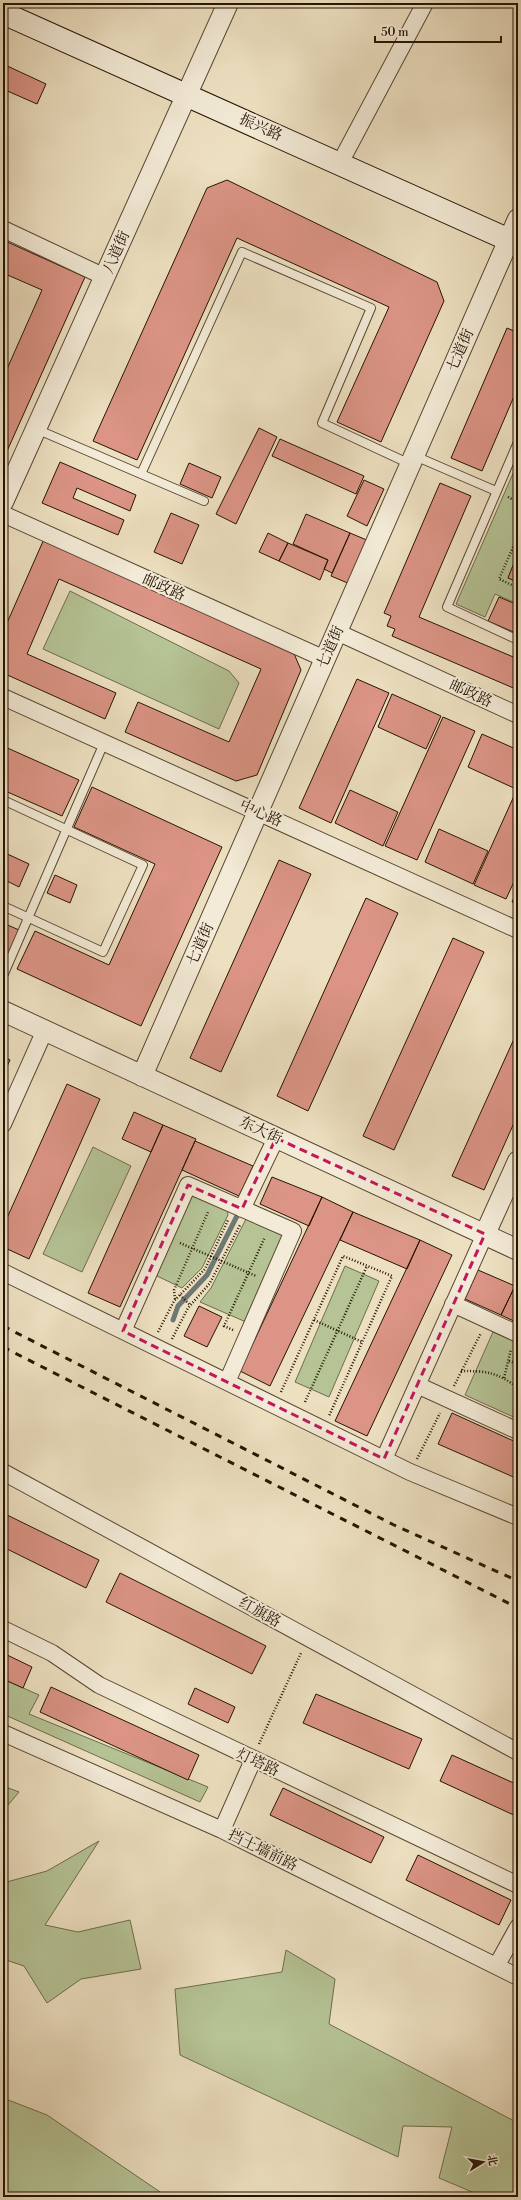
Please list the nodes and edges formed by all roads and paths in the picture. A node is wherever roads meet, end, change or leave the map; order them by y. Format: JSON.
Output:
{"nodes":[{"id":1,"x":228,"y":3,"type":"edge"},
{"id":2,"x":425,"y":3,"type":"edge"},
{"id":3,"x":3,"y":13,"type":"edge"},
{"id":4,"x":187,"y":95,"type":"junction"},
{"id":5,"x":340,"y":163,"type":"junction"},
{"id":6,"x":518,"y":219,"type":"edge"},
{"id":7,"x":3,"y":229,"type":"edge"},
{"id":8,"x":513,"y":242,"type":"edge"},
{"id":9,"x":105,"y":277,"type":"junction"},
{"id":10,"x":36,"y":429,"type":"junction"},
{"id":11,"x":518,"y":442,"type":"edge"},
{"id":12,"x":412,"y":460,"type":"junction"},
{"id":13,"x":141,"y":474,"type":"junction"},
{"id":14,"x":496,"y":491,"type":"junction"},
{"id":15,"x":204,"y":501,"type":"dead end"},
{"id":16,"x":3,"y":502,"type":"edge"},
{"id":17,"x":3,"y":514,"type":"edge"},
{"id":18,"x":518,"y":536,"type":"edge"},
{"id":19,"x":518,"y":588,"type":"edge"},
{"id":20,"x":337,"y":632,"type":"junction"},
{"id":21,"x":518,"y":640,"type":"edge"},
{"id":22,"x":325,"y":659,"type":"junction"},
{"id":23,"x":3,"y":697,"type":"edge"},
{"id":24,"x":518,"y":715,"type":"edge"},
{"id":25,"x":104,"y":743,"type":"junction"},
{"id":26,"x":3,"y":800,"type":"edge"},
{"id":27,"x":258,"y":812,"type":"junction"},
{"id":28,"x":66,"y":829,"type":"junction"},
{"id":29,"x":3,"y":906,"type":"edge"},
{"id":30,"x":28,"y":918,"type":"junction"},
{"id":31,"x":518,"y":930,"type":"edge"},
{"id":32,"x":3,"y":976,"type":"edge"},
{"id":33,"x":3,"y":1011,"type":"edge"},
{"id":34,"x":45,"y":1030,"type":"junction"},
{"id":35,"x":142,"y":1076,"type":"junction"},
{"id":36,"x":3,"y":1124,"type":"edge"},
{"id":37,"x":276,"y":1138,"type":"junction"},
{"id":38,"x":518,"y":1161,"type":"edge"},
{"id":39,"x":215,"y":1197,"type":"junction"},
{"id":40,"x":241,"y":1208,"type":"junction"},
{"id":41,"x":272,"y":1222,"type":"junction"},
{"id":42,"x":485,"y":1234,"type":"junction"},
{"id":43,"x":165,"y":1236,"type":"junction"},
{"id":44,"x":191,"y":1248,"type":"junction"},
{"id":45,"x":518,"y":1250,"type":"edge"},
{"id":46,"x":212,"y":1256,"type":"junction"},
{"id":47,"x":221,"y":1260,"type":"junction"},
{"id":48,"x":367,"y":1266,"type":"junction"},
{"id":49,"x":3,"y":1272,"type":"edge"},
{"id":50,"x":248,"y":1272,"type":"junction"},
{"id":51,"x":271,"y":1282,"type":"junction"},
{"id":52,"x":180,"y":1296,"type":"junction"},
{"id":53,"x":175,"y":1300,"type":"junction"},
{"id":54,"x":453,"y":1304,"type":"junction"},
{"id":55,"x":190,"y":1305,"type":"junction"},
{"id":56,"x":314,"y":1320,"type":"junction"},
{"id":57,"x":123,"y":1331,"type":"junction"},
{"id":58,"x":338,"y":1331,"type":"junction"},
{"id":59,"x":516,"y":1333,"type":"edge"},
{"id":60,"x":247,"y":1337,"type":"junction"},
{"id":61,"x":362,"y":1342,"type":"junction"},
{"id":62,"x":158,"y":1348,"type":"junction"},
{"id":63,"x":509,"y":1361,"type":"junction"},
{"id":64,"x":518,"y":1364,"type":"edge"},
{"id":65,"x":462,"y":1371,"type":"dead end"},
{"id":66,"x":504,"y":1378,"type":"junction"},
{"id":67,"x":227,"y":1382,"type":"junction"},
{"id":68,"x":417,"y":1385,"type":"junction"},
{"id":69,"x":518,"y":1388,"type":"edge"},
{"id":70,"x":275,"y":1405,"type":"junction"},
{"id":71,"x":299,"y":1417,"type":"junction"},
{"id":72,"x":323,"y":1429,"type":"junction"},
{"id":73,"x":518,"y":1431,"type":"edge"},
{"id":74,"x":384,"y":1459,"type":"junction"},
{"id":75,"x":3,"y":1472,"type":"edge"},
{"id":76,"x":518,"y":1517,"type":"edge"},
{"id":77,"x":3,"y":1629,"type":"edge"},
{"id":78,"x":308,"y":1638,"type":"junction"},
{"id":79,"x":3,"y":1733,"type":"edge"},
{"id":80,"x":518,"y":1752,"type":"edge"},
{"id":81,"x":253,"y":1760,"type":"junction"},
{"id":82,"x":222,"y":1830,"type":"junction"},
{"id":83,"x":518,"y":1885,"type":"edge"},
{"id":84,"x":518,"y":1927,"type":"edge"},
{"id":85,"x":497,"y":1965,"type":"junction"},
{"id":86,"x":518,"y":1977,"type":"edge"}],
"edges":[{"from":1,"to":4,"type":"street","name":"八道街"},
{"from":2,"to":5,"type":"street"},
{"from":3,"to":4,"type":"main road","name":"振兴路"},
{"from":4,"to":5,"type":"main road","name":"振兴路"},
{"from":4,"to":9,"type":"street","name":"八道街"},
{"from":5,"to":8,"type":"main road","name":"振兴路"},
{"from":6,"to":8,"type":"street","name":"七道街"},
{"from":7,"to":9,"type":"street"},
{"from":8,"to":12,"type":"street","name":"七道街"},
{"from":9,"to":10,"type":"street","name":"八道街"},
{"from":10,"to":13,"type":"lane"},
{"from":10,"to":16,"type":"street","name":"八道街"},
{"from":11,"to":14,"type":"lane"},
{"from":12,"to":13,"type":"lane"},
{"from":12,"to":14,"type":"lane"},
{"from":12,"to":20,"type":"street","name":"七道街"},
{"from":13,"to":15,"type":"lane"},
{"from":14,"to":21,"type":"lane"},
{"from":17,"to":22,"type":"street","name":"邮政路"},
{"from":18,"to":19,"type":"path"},
{"from":20,"to":22,"type":"street","name":"七道街"},
{"from":20,"to":24,"type":"street","name":"邮政路"},
{"from":22,"to":27,"type":"street","name":"七道街"},
{"from":23,"to":25,"type":"street","name":"中心路"},
{"from":25,"to":27,"type":"street","name":"中心路"},
{"from":25,"to":28,"type":"lane"},
{"from":26,"to":28,"type":"lane"},
{"from":27,"to":31,"type":"street","name":"中心路"},
{"from":27,"to":35,"type":"street","name":"七道街"},
{"from":28,"to":30,"type":"lane"},
{"from":28,"to":30,"type":"lane"},
{"from":29,"to":30,"type":"lane"},
{"from":30,"to":32,"type":"lane"},
{"from":33,"to":34,"type":"street","name":"东大街"},
{"from":34,"to":35,"type":"street","name":"东大街"},
{"from":34,"to":36,"type":"street"},
{"from":35,"to":37,"type":"street","name":"东大街"},
{"from":37,"to":40,"type":"street"},
{"from":37,"to":42,"type":"street","name":"东大街"},
{"from":38,"to":42,"type":"street"},
{"from":39,"to":40,"type":"street"},
{"from":39,"to":43,"type":"street"},
{"from":39,"to":44,"type":"path"},
{"from":40,"to":41,"type":"street"},
{"from":40,"to":46,"type":"path"},
{"from":40,"to":47,"type":"path"},
{"from":41,"to":50,"type":"path"},
{"from":41,"to":51,"type":"street"},
{"from":42,"to":45,"type":"street","name":"东大街"},
{"from":42,"to":54,"type":"street"},
{"from":43,"to":44,"type":"path"},
{"from":43,"to":57,"type":"street"},
{"from":44,"to":46,"type":"path"},
{"from":44,"to":53,"type":"path"},
{"from":46,"to":47,"type":"path"},
{"from":46,"to":52,"type":"path"},
{"from":47,"to":50,"type":"path"},
{"from":47,"to":55,"type":"path"},
{"from":48,"to":56,"type":"path"},
{"from":48,"to":58,"type":"path"},
{"from":48,"to":61,"type":"path"},
{"from":49,"to":57,"type":"street"},
{"from":50,"to":51,"type":"path"},
{"from":50,"to":60,"type":"path"},
{"from":51,"to":60,"type":"street"},
{"from":52,"to":53,"type":"path"},
{"from":52,"to":55,"type":"path"},
{"from":53,"to":62,"type":"path"},
{"from":54,"to":59,"type":"street"},
{"from":54,"to":68,"type":"street"},
{"from":55,"to":62,"type":"path"},
{"from":56,"to":58,"type":"path"},
{"from":56,"to":70,"type":"path"},
{"from":57,"to":62,"type":"street"},
{"from":58,"to":61,"type":"path"},
{"from":58,"to":71,"type":"path"},
{"from":59,"to":63,"type":"path"},
{"from":60,"to":67,"type":"street"},
{"from":61,"to":72,"type":"path"},
{"from":62,"to":67,"type":"street"},
{"from":63,"to":64,"type":"path"},
{"from":63,"to":66,"type":"path"},
{"from":65,"to":66,"type":"path"},
{"from":66,"to":69,"type":"path"},
{"from":67,"to":70,"type":"street"},
{"from":68,"to":73,"type":"street"},
{"from":68,"to":74,"type":"street"},
{"from":70,"to":71,"type":"street"},
{"from":71,"to":72,"type":"street"},
{"from":72,"to":74,"type":"street"},
{"from":74,"to":76,"type":"street"},
{"from":75,"to":78,"type":"street","name":"红旗路"},
{"from":77,"to":81,"type":"street","name":"灯塔路"},
{"from":78,"to":80,"type":"street","name":"红旗路"},
{"from":78,"to":81,"type":"path"},
{"from":79,"to":82,"type":"street","name":"挡土墙前路"},
{"from":81,"to":82,"type":"street"},
{"from":81,"to":83,"type":"street","name":"灯塔路"},
{"from":82,"to":85,"type":"street","name":"挡土墙前路"},
{"from":84,"to":85,"type":"street"},
{"from":85,"to":86,"type":"street","name":"挡土墙前路"}]}
